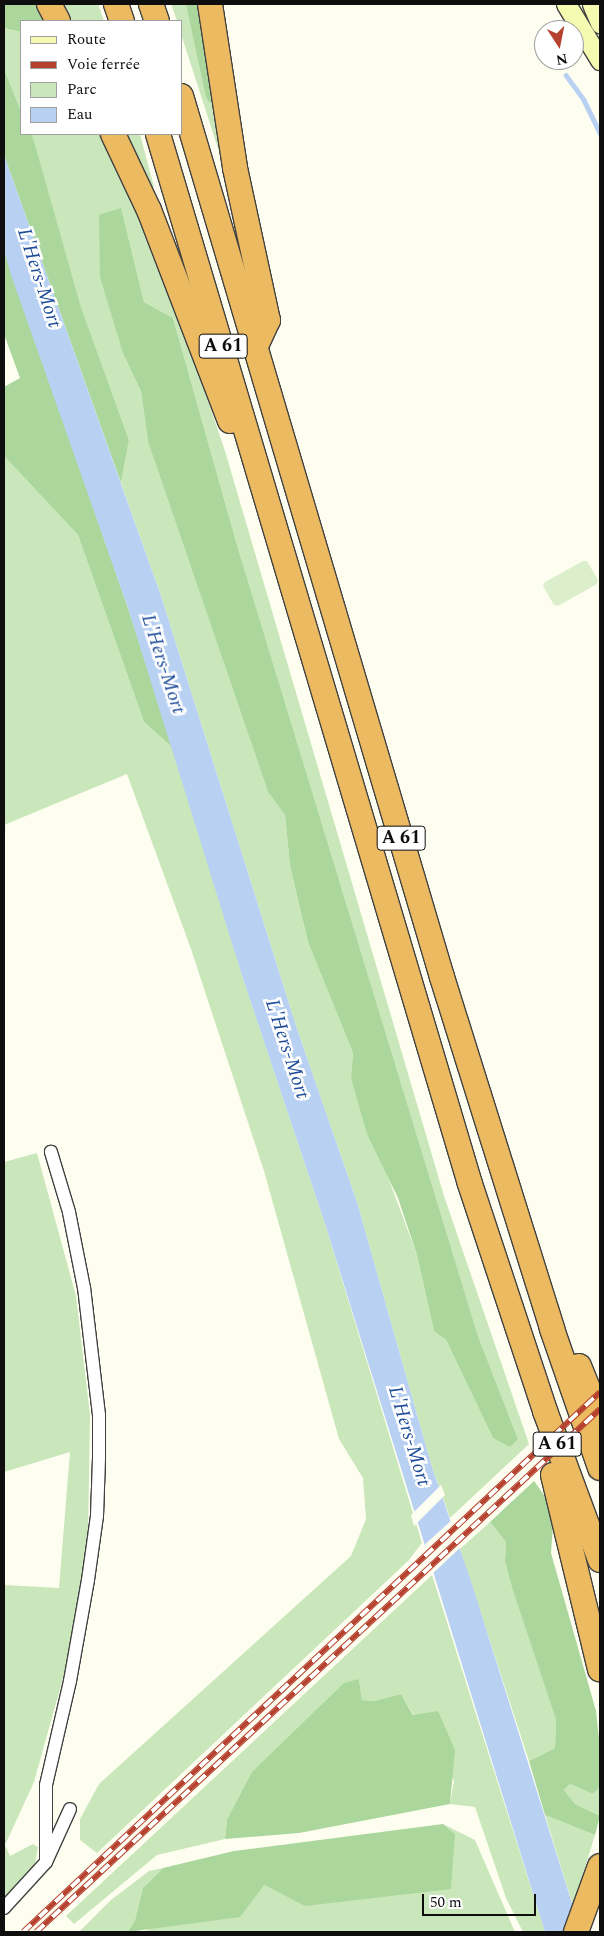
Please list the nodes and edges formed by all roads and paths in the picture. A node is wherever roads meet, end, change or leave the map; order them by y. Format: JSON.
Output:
{"nodes":[{"id":1,"x":50,"y":4,"type":"edge"},
{"id":2,"x":116,"y":4,"type":"edge"},
{"id":3,"x":151,"y":4,"type":"edge"},
{"id":4,"x":210,"y":4,"type":"edge"},
{"id":5,"x":566,"y":4,"type":"edge"},
{"id":6,"x":592,"y":4,"type":"edge"},
{"id":7,"x":58,"y":20,"type":"edge"},
{"id":8,"x":122,"y":20,"type":"edge"},
{"id":9,"x":157,"y":20,"type":"edge"},
{"id":10,"x":600,"y":23,"type":"edge"},
{"id":11,"x":600,"y":60,"type":"edge"},
{"id":12,"x":182,"y":99,"type":"edge"},
{"id":13,"x":113,"y":135,"type":"edge"},
{"id":14,"x":158,"y":135,"type":"edge"},
{"id":15,"x":257,"y":344,"type":"junction"},
{"id":16,"x":285,"y":560,"type":"junction"},
{"id":17,"x":51,"y":1152,"type":"dead end"},
{"id":18,"x":516,"y":1328,"type":"junction"},
{"id":19,"x":552,"y":1329,"type":"junction"},
{"id":20,"x":600,"y":1418,"type":"edge"},
{"id":21,"x":600,"y":1468,"type":"edge"},
{"id":22,"x":600,"y":1560,"type":"edge"},
{"id":23,"x":600,"y":1669,"type":"edge"},
{"id":24,"x":70,"y":1809,"type":"dead end"},
{"id":25,"x":46,"y":1862,"type":"junction"},
{"id":26,"x":600,"y":1866,"type":"edge"},
{"id":27,"x":4,"y":1908,"type":"edge"},
{"id":28,"x":576,"y":1932,"type":"edge"}],
"edges":[{"from":1,"to":7,"type":"highway"},
{"from":2,"to":8,"type":"highway"},
{"from":3,"to":9,"type":"highway"},
{"from":4,"to":15,"type":"highway"},
{"from":5,"to":11,"type":"main road"},
{"from":6,"to":10,"type":"main road"},
{"from":12,"to":15,"type":"highway","number":"A 61"},
{"from":13,"to":16,"type":"highway"},
{"from":14,"to":16,"type":"highway","number":"A 61"},
{"from":15,"to":19,"type":"highway","number":"A 61"},
{"from":16,"to":18,"type":"highway","number":"A 61"},
{"from":17,"to":25,"type":"street"},
{"from":18,"to":22,"type":"highway","number":"A 61"},
{"from":18,"to":23,"type":"highway"},
{"from":19,"to":20,"type":"highway"},
{"from":19,"to":21,"type":"highway"},
{"from":24,"to":25,"type":"street"},
{"from":25,"to":27,"type":"street"},
{"from":26,"to":28,"type":"highway"}]}
